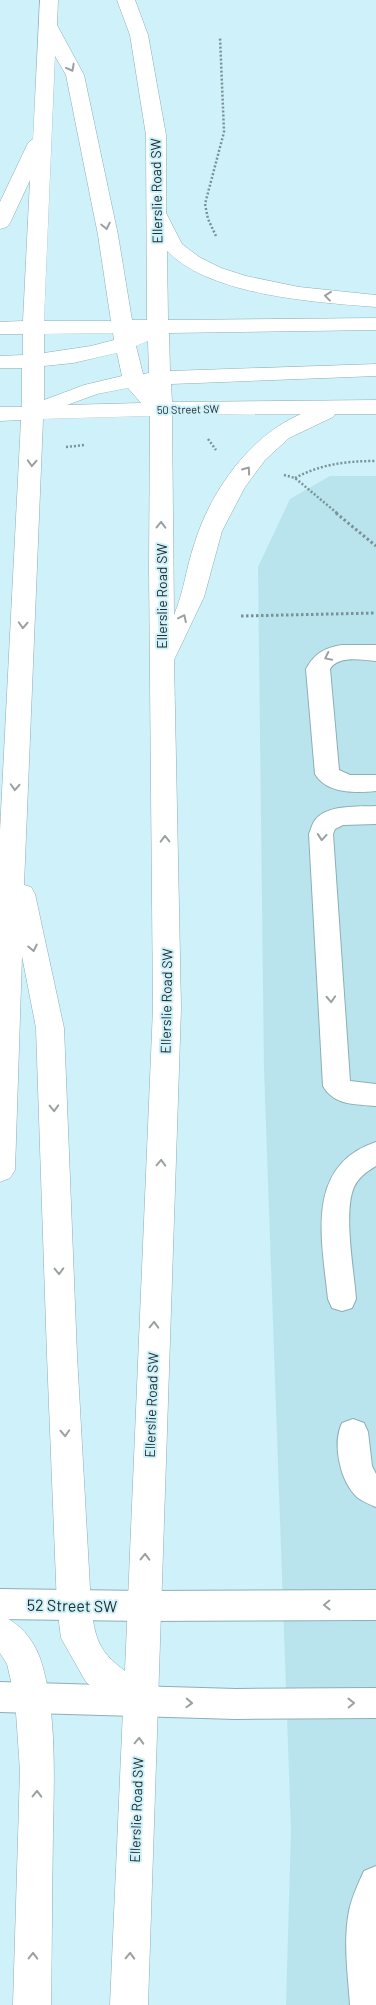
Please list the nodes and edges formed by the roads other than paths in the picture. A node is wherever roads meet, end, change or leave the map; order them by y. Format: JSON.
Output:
{"nodes":[{"id":1,"x":49,"y":0,"type":"edge"},
{"id":2,"x":126,"y":0,"type":"edge"},
{"id":3,"x":48,"y":25,"type":"junction"},
{"id":4,"x":44,"y":130,"type":"junction"},
{"id":5,"x":157,"y":212,"type":"junction"},
{"id":6,"x":0,"y":223,"type":"edge"},
{"id":7,"x":376,"y":301,"type":"edge"},
{"id":8,"x":376,"y":324,"type":"edge"},
{"id":9,"x":159,"y":326,"type":"junction"},
{"id":10,"x":0,"y":328,"type":"edge"},
{"id":11,"x":34,"y":328,"type":"junction"},
{"id":12,"x":124,"y":335,"type":"junction"},
{"id":13,"x":0,"y":362,"type":"edge"},
{"id":14,"x":32,"y":362,"type":"junction"},
{"id":15,"x":376,"y":370,"type":"edge"},
{"id":16,"x":161,"y":379,"type":"junction"},
{"id":17,"x":134,"y":381,"type":"junction"},
{"id":18,"x":337,"y":407,"type":"junction"},
{"id":19,"x":376,"y":407,"type":"edge"},
{"id":20,"x":161,"y":409,"type":"junction"},
{"id":21,"x":0,"y":414,"type":"edge"},
{"id":22,"x":32,"y":414,"type":"junction"},
{"id":23,"x":376,"y":653,"type":"edge"},
{"id":24,"x":162,"y":661,"type":"junction"},
{"id":25,"x":376,"y":783,"type":"edge"},
{"id":26,"x":376,"y":815,"type":"edge"},
{"id":27,"x":12,"y":849,"type":"junction"},
{"id":28,"x":376,"y":1095,"type":"edge"},
{"id":29,"x":376,"y":1153,"type":"edge"},
{"id":30,"x":0,"y":1170,"type":"edge"},
{"id":31,"x":342,"y":1299,"type":"dead end"},
{"id":32,"x":353,"y":1432,"type":"dead end"},
{"id":33,"x":376,"y":1493,"type":"edge"},
{"id":34,"x":0,"y":1604,"type":"edge"},
{"id":35,"x":376,"y":1605,"type":"edge"},
{"id":36,"x":74,"y":1606,"type":"junction"},
{"id":37,"x":144,"y":1606,"type":"junction"},
{"id":38,"x":0,"y":1630,"type":"edge"},
{"id":39,"x":16,"y":1697,"type":"edge"},
{"id":40,"x":140,"y":1702,"type":"junction"},
{"id":41,"x":376,"y":1703,"type":"edge"},
{"id":42,"x":374,"y":1894,"type":"edge"},
{"id":43,"x":32,"y":2005,"type":"edge"},
{"id":44,"x":128,"y":2005,"type":"edge"},
{"id":45,"x":368,"y":2005,"type":"edge"}],
"edges":[{"from":1,"to":3,"type":"main road"},
{"from":2,"to":5,"type":"main road","name":"Ellerslie Road SW"},
{"from":3,"to":4,"type":"main road"},
{"from":3,"to":12,"type":"main road","one_way":true},
{"from":4,"to":6,"type":"main road"},
{"from":4,"to":11,"type":"main road"},
{"from":7,"to":5,"type":"main road","one_way":true},
{"from":5,"to":9,"type":"main road","name":"Ellerslie Road SW"},
{"from":8,"to":9,"type":"main road"},
{"from":9,"to":12,"type":"main road"},
{"from":9,"to":16,"type":"main road","name":"Ellerslie Road SW"},
{"from":10,"to":11,"type":"main road"},
{"from":11,"to":12,"type":"main road"},
{"from":11,"to":14,"type":"main road"},
{"from":12,"to":14,"type":"main road"},
{"from":12,"to":17,"type":"main road"},
{"from":13,"to":14,"type":"main road"},
{"from":14,"to":22,"type":"main road"},
{"from":15,"to":16,"type":"main road"},
{"from":16,"to":17,"type":"main road"},
{"from":16,"to":20,"type":"main road","name":"Ellerslie Road SW"},
{"from":17,"to":20,"type":"main road"},
{"from":17,"to":22,"type":"main road"},
{"from":18,"to":19,"type":"main road","name":"50 Street SW"},
{"from":18,"to":20,"type":"main road","name":"50 Street SW"},
{"from":24,"to":18,"type":"main road","one_way":true},
{"from":20,"to":22,"type":"main road","name":"50 Street SW"},
{"from":24,"to":20,"type":"main road","name":"Ellerslie Road SW","one_way":true},
{"from":21,"to":22,"type":"main road","name":"50 Street SW"},
{"from":22,"to":27,"type":"main road","one_way":true},
{"from":23,"to":25,"type":"lane","one_way":true},
{"from":37,"to":24,"type":"main road","name":"Ellerslie Road SW","one_way":true},
{"from":26,"to":28,"type":"lane","one_way":true},
{"from":27,"to":30,"type":"main road"},
{"from":27,"to":36,"type":"main road","one_way":true},
{"from":29,"to":31,"type":"lane"},
{"from":32,"to":33,"type":"lane"},
{"from":34,"to":36,"type":"lane","name":"52 Street SW"},
{"from":35,"to":37,"type":"lane","name":"52 Street SW","one_way":true},
{"from":36,"to":37,"type":"lane","name":"52 Street SW"},
{"from":36,"to":40,"type":"main road"},
{"from":37,"to":40,"type":"main road","name":"Ellerslie Road SW"},
{"from":38,"to":39,"type":"main road"},
{"from":39,"to":40,"type":"lane"},
{"from":43,"to":39,"type":"main road","one_way":true},
{"from":40,"to":41,"type":"lane","one_way":true},
{"from":44,"to":40,"type":"main road","name":"Ellerslie Road SW","one_way":true},
{"from":42,"to":45,"type":"lane"}]}
